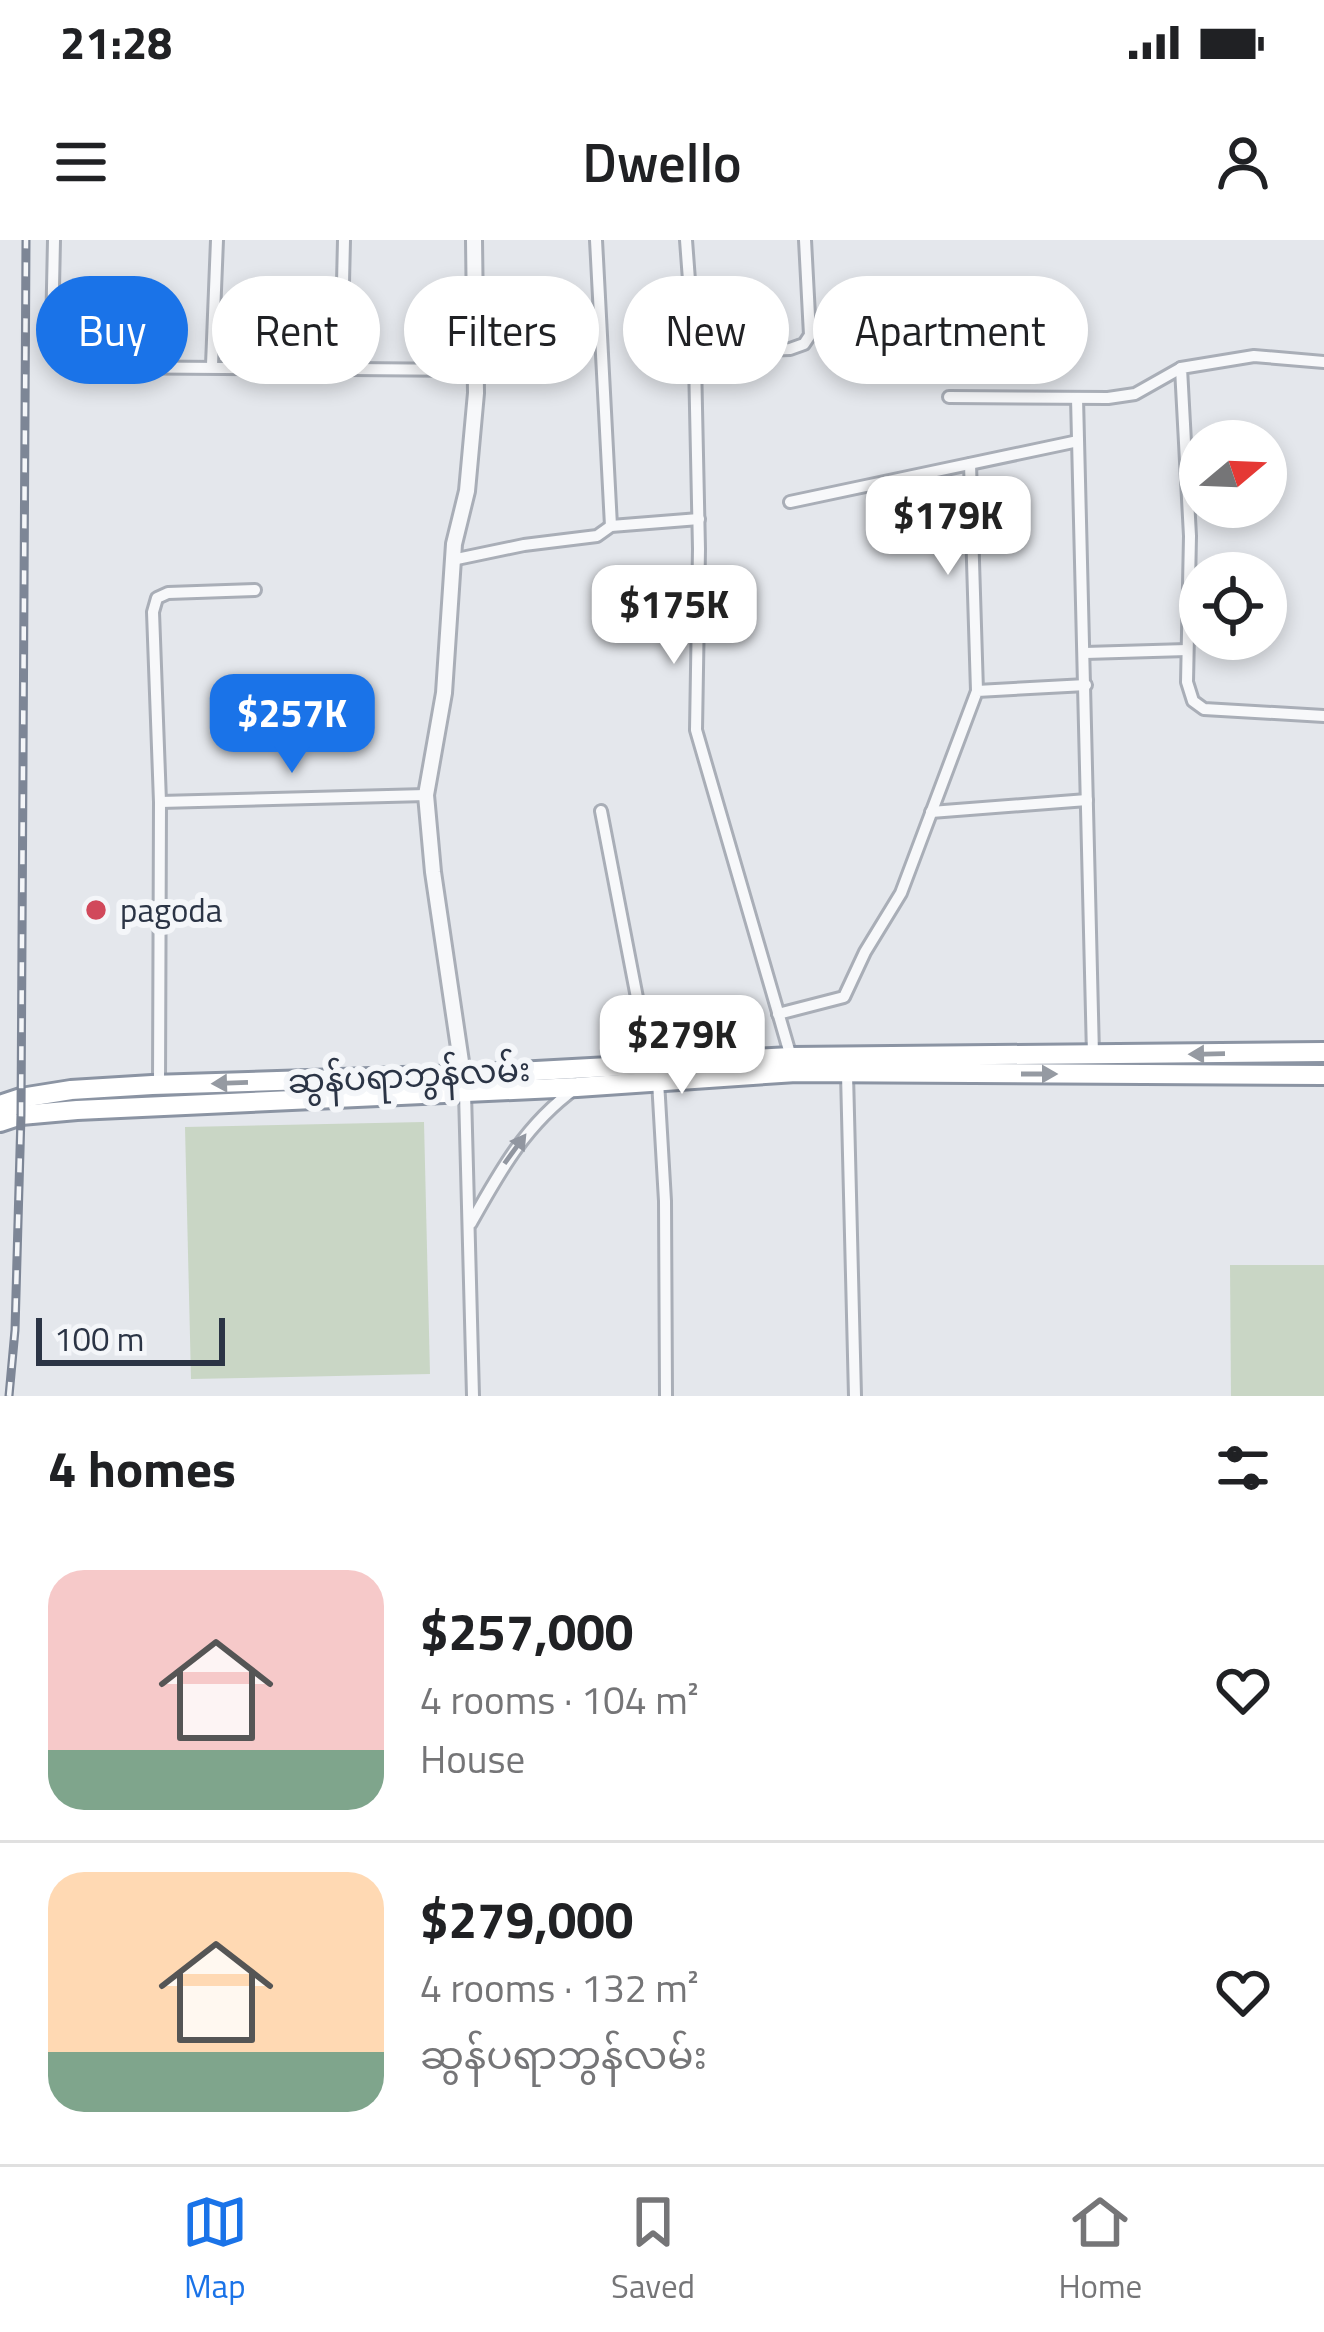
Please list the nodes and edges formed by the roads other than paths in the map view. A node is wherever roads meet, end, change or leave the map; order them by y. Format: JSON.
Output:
{"nodes":[{"id":1,"x":54,"y":240,"type":"edge"},
{"id":2,"x":217,"y":240,"type":"edge"},
{"id":3,"x":344,"y":240,"type":"edge"},
{"id":4,"x":474,"y":240,"type":"edge"},
{"id":5,"x":596,"y":240,"type":"edge"},
{"id":6,"x":686,"y":240,"type":"edge"},
{"id":7,"x":805,"y":240,"type":"edge"},
{"id":8,"x":216,"y":276,"type":"edge"},
{"id":9,"x":343,"y":276,"type":"edge"},
{"id":10,"x":474,"y":276,"type":"edge"},
{"id":11,"x":789,"y":349,"type":"edge"},
{"id":12,"x":1324,"y":362,"type":"edge"},
{"id":13,"x":212,"y":365,"type":"edge"},
{"id":14,"x":1181,"y":368,"type":"junction"},
{"id":15,"x":474,"y":384,"type":"edge"},
{"id":16,"x":949,"y":398,"type":"dead end"},
{"id":17,"x":1077,"y":398,"type":"junction"},
{"id":18,"x":1078,"y":441,"type":"junction"},
{"id":19,"x":970,"y":464,"type":"junction"},
{"id":20,"x":790,"y":502,"type":"dead end"},
{"id":21,"x":698,"y":519,"type":"junction"},
{"id":22,"x":611,"y":526,"type":"junction"},
{"id":23,"x":1190,"y":552,"type":"edge"},
{"id":24,"x":452,"y":560,"type":"junction"},
{"id":25,"x":254,"y":590,"type":"dead end"},
{"id":26,"x":1179,"y":650,"type":"edge"},
{"id":27,"x":1085,"y":653,"type":"junction"},
{"id":28,"x":1187,"y":660,"type":"edge"},
{"id":29,"x":1085,"y":685,"type":"junction"},
{"id":30,"x":977,"y":691,"type":"junction"},
{"id":31,"x":1324,"y":716,"type":"edge"},
{"id":32,"x":426,"y":795,"type":"junction"},
{"id":33,"x":1087,"y":800,"type":"junction"},
{"id":34,"x":160,"y":802,"type":"junction"},
{"id":35,"x":601,"y":811,"type":"dead end"},
{"id":36,"x":931,"y":812,"type":"junction"},
{"id":37,"x":778,"y":1014,"type":"junction"},
{"id":38,"x":1324,"y":1052,"type":"edge"},
{"id":39,"x":1093,"y":1056,"type":"junction"},
{"id":40,"x":649,"y":1062,"type":"junction"},
{"id":41,"x":793,"y":1065,"type":"junction"},
{"id":42,"x":847,"y":1074,"type":"junction"},
{"id":43,"x":1324,"y":1075,"type":"edge"},
{"id":44,"x":658,"y":1081,"type":"junction"},
{"id":45,"x":159,"y":1084,"type":"junction"},
{"id":46,"x":465,"y":1084,"type":"junction"},
{"id":47,"x":577,"y":1087,"type":"junction"},
{"id":48,"x":5,"y":1101,"type":"edge"},
{"id":49,"x":0,"y":1122,"type":"edge"},
{"id":50,"x":469,"y":1226,"type":"junction"},
{"id":51,"x":473,"y":1396,"type":"edge"},
{"id":52,"x":666,"y":1396,"type":"edge"},
{"id":53,"x":855,"y":1396,"type":"edge"}],
"edges":[{"from":1,"to":13,"type":"street"},
{"from":2,"to":8,"type":"street"},
{"from":3,"to":9,"type":"street"},
{"from":4,"to":10,"type":"street"},
{"from":5,"to":22,"type":"street"},
{"from":6,"to":21,"type":"street"},
{"from":7,"to":11,"type":"street"},
{"from":12,"to":14,"type":"street"},
{"from":14,"to":17,"type":"street"},
{"from":14,"to":23,"type":"street"},
{"from":15,"to":24,"type":"street"},
{"from":16,"to":17,"type":"street"},
{"from":17,"to":18,"type":"street"},
{"from":18,"to":19,"type":"street"},
{"from":18,"to":27,"type":"street"},
{"from":19,"to":20,"type":"street"},
{"from":19,"to":30,"type":"street"},
{"from":21,"to":22,"type":"street"},
{"from":21,"to":37,"type":"street"},
{"from":22,"to":24,"type":"street"},
{"from":24,"to":32,"type":"street"},
{"from":25,"to":34,"type":"street"},
{"from":26,"to":27,"type":"street"},
{"from":27,"to":29,"type":"street"},
{"from":28,"to":31,"type":"street"},
{"from":29,"to":30,"type":"street"},
{"from":29,"to":33,"type":"street"},
{"from":30,"to":36,"type":"street"},
{"from":32,"to":34,"type":"street"},
{"from":32,"to":46,"type":"street"},
{"from":33,"to":36,"type":"street"},
{"from":33,"to":39,"type":"street"},
{"from":34,"to":45,"type":"street"},
{"from":35,"to":40,"type":"street"},
{"from":36,"to":37,"type":"street"},
{"from":37,"to":41,"type":"street"},
{"from":38,"to":39,"type":"highway","name":"ဆွန်ပရာဘွန်လမ်း","one_way":true},
{"from":39,"to":41,"type":"highway","name":"ဆွန်ပရာဘွန်လမ်း"},
{"from":40,"to":41,"type":"highway","name":"ဆွန်ပရာဘွန်လမ်း"},
{"from":40,"to":44,"type":"street"},
{"from":40,"to":46,"type":"highway","name":"ဆွန်ပရာဘွန်လမ်း"},
{"from":41,"to":42,"type":"highway","name":"ဆွန်ပရာဘွန်လမ်း"},
{"from":41,"to":44,"type":"highway","name":"ဆွန်ပရာဘွန်လမ်း"},
{"from":42,"to":43,"type":"highway","name":"ဆွန်ပရာဘွန်လမ်း","one_way":true},
{"from":42,"to":53,"type":"street"},
{"from":44,"to":47,"type":"highway","name":"ဆွန်ပရာဘွန်လမ်း"},
{"from":44,"to":52,"type":"street"},
{"from":46,"to":45,"type":"highway","name":"ဆွန်ပရာဘွန်လမ်း","one_way":true},
{"from":45,"to":48,"type":"highway","name":"ဆွန်ပရာဘွန်လမ်း"},
{"from":46,"to":47,"type":"highway","name":"ဆွန်ပရာဘွန်လမ်း"},
{"from":46,"to":49,"type":"highway","name":"ဆွန်ပရာဘွန်လမ်း"},
{"from":46,"to":50,"type":"street"},
{"from":50,"to":47,"type":"street","one_way":true},
{"from":50,"to":51,"type":"street"}]}
